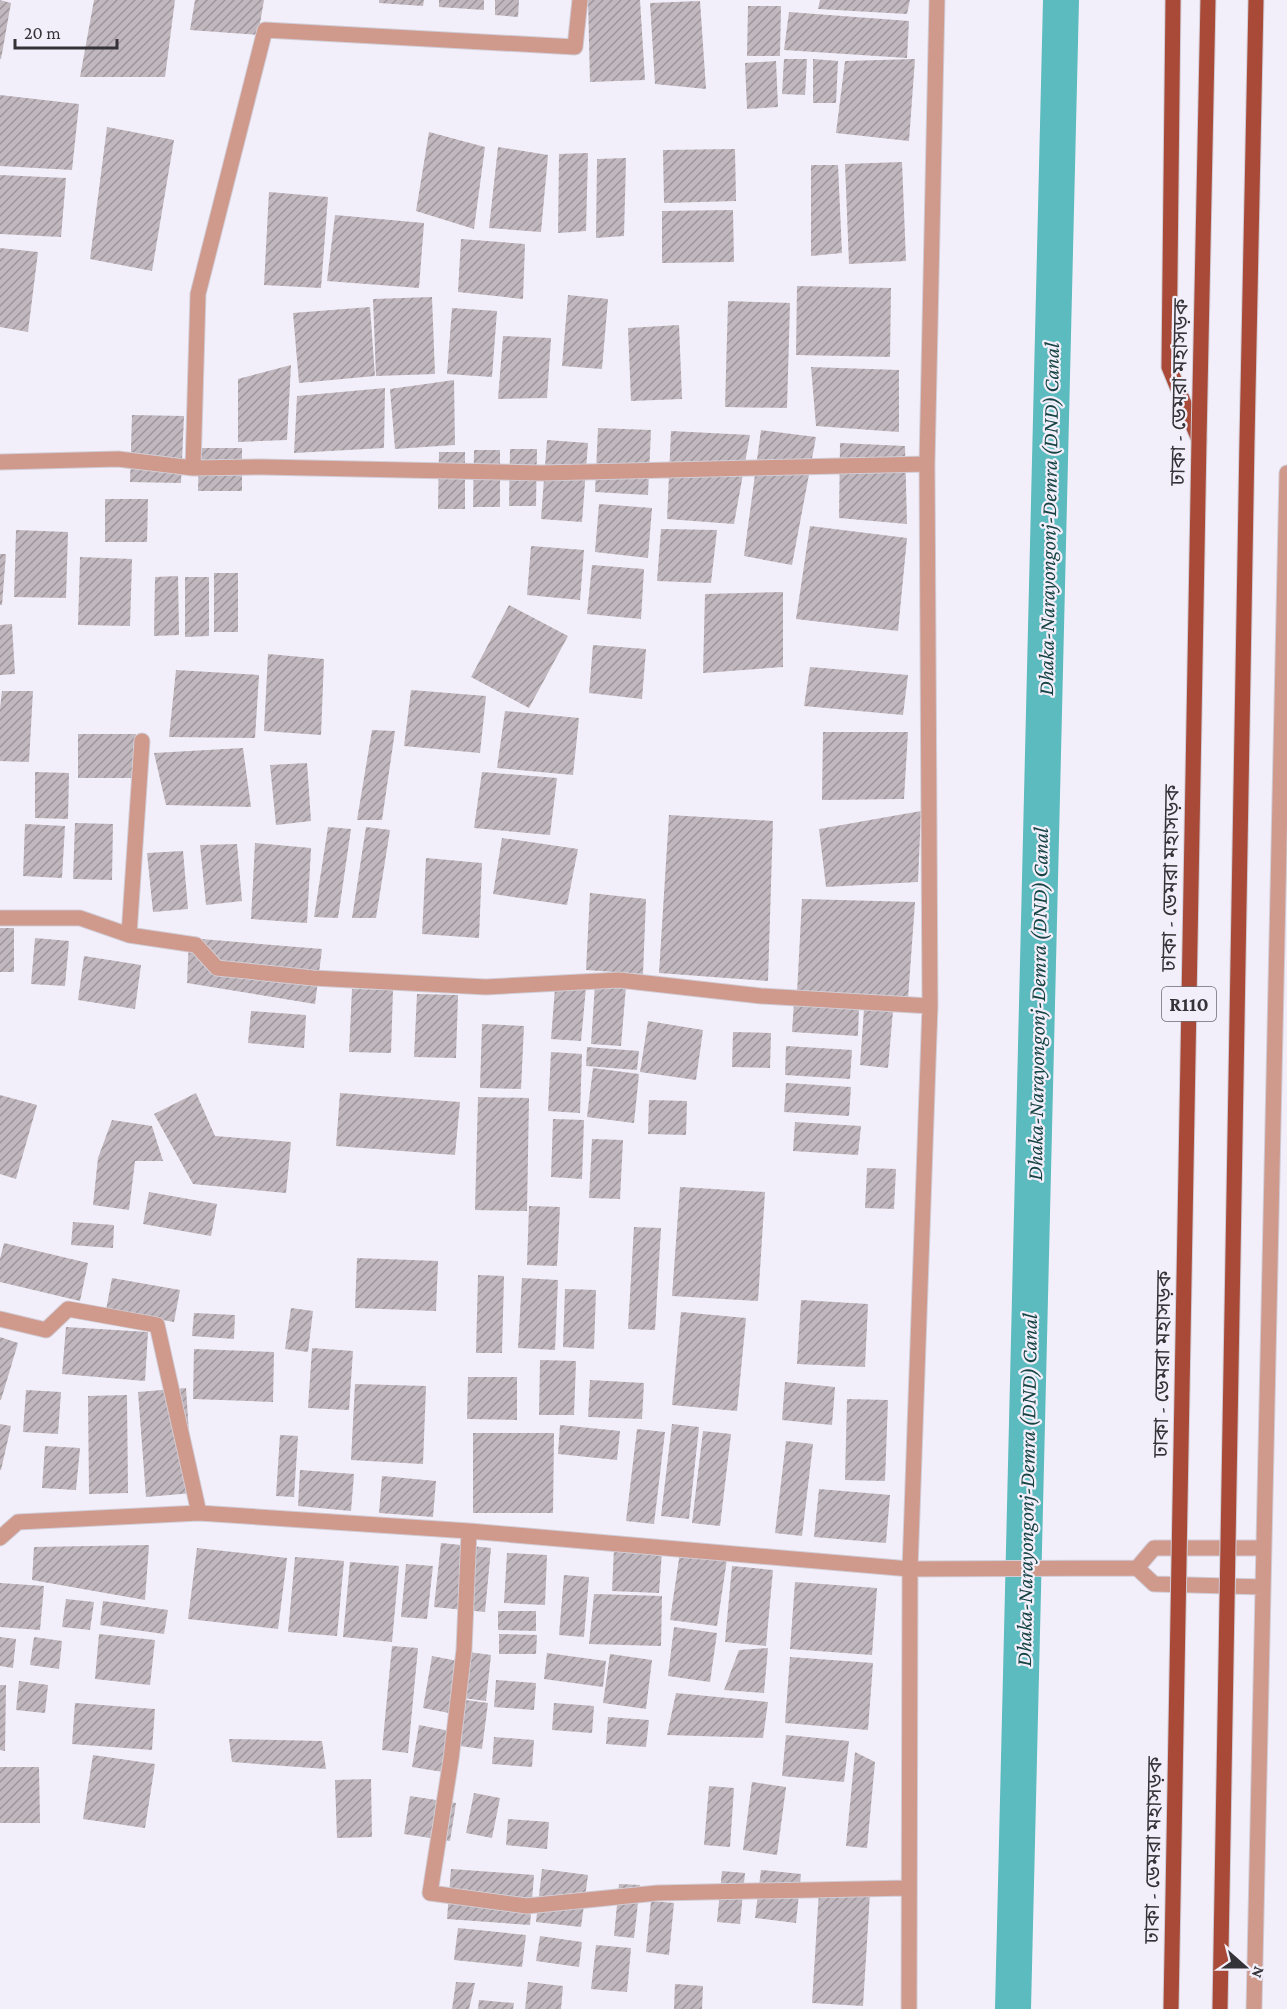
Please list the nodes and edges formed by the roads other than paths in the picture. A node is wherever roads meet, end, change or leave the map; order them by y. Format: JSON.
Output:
{"nodes":[{"id":1,"x":580,"y":0,"type":"edge"},
{"id":2,"x":937,"y":0,"type":"edge"},
{"id":3,"x":1173,"y":0,"type":"edge"},
{"id":4,"x":1208,"y":0,"type":"edge"},
{"id":5,"x":1256,"y":0,"type":"edge"},
{"id":6,"x":1199,"y":440,"type":"junction"},
{"id":7,"x":0,"y":462,"type":"edge"},
{"id":8,"x":927,"y":464,"type":"junction"},
{"id":9,"x":193,"y":468,"type":"junction"},
{"id":10,"x":1287,"y":473,"type":"edge"},
{"id":11,"x":142,"y":741,"type":"dead end"},
{"id":12,"x":0,"y":918,"type":"edge"},
{"id":13,"x":129,"y":935,"type":"junction"},
{"id":14,"x":930,"y":1006,"type":"junction"},
{"id":15,"x":0,"y":1319,"type":"edge"},
{"id":16,"x":199,"y":1513,"type":"junction"},
{"id":17,"x":469,"y":1531,"type":"junction"},
{"id":18,"x":0,"y":1538,"type":"edge"},
{"id":19,"x":1264,"y":1548,"type":"junction"},
{"id":20,"x":1137,"y":1568,"type":"junction"},
{"id":21,"x":910,"y":1569,"type":"junction"},
{"id":22,"x":1263,"y":1587,"type":"junction"},
{"id":23,"x":908,"y":1888,"type":"junction"},
{"id":24,"x":909,"y":2009,"type":"edge"},
{"id":25,"x":1171,"y":2009,"type":"edge"},
{"id":26,"x":1220,"y":2009,"type":"edge"},
{"id":27,"x":1254,"y":2009,"type":"edge"}],
"edges":[{"from":1,"to":9,"type":"street"},
{"from":2,"to":8,"type":"street"},
{"from":3,"to":6,"type":"main road"},
{"from":4,"to":6,"type":"main road","name":"ঢাকা - ডেমরা মহাসড়ক","number":"R110","bridge":true},
{"from":5,"to":26,"type":"main road","number":"R110","bridge":true},
{"from":6,"to":25,"type":"main road","name":"ঢাকা - ডেমরা মহাসড়ক","number":"R110","bridge":true},
{"from":7,"to":9,"type":"street"},
{"from":8,"to":9,"type":"street"},
{"from":8,"to":14,"type":"street"},
{"from":10,"to":19,"type":"street"},
{"from":11,"to":13,"type":"street"},
{"from":12,"to":13,"type":"street"},
{"from":13,"to":14,"type":"street"},
{"from":14,"to":21,"type":"street"},
{"from":15,"to":16,"type":"street"},
{"from":16,"to":17,"type":"street"},
{"from":16,"to":18,"type":"street"},
{"from":17,"to":21,"type":"street"},
{"from":17,"to":23,"type":"street"},
{"from":19,"to":20,"type":"street"},
{"from":19,"to":22,"type":"street"},
{"from":20,"to":21,"type":"street"},
{"from":20,"to":22,"type":"street"},
{"from":21,"to":23,"type":"street"},
{"from":22,"to":27,"type":"street"},
{"from":23,"to":24,"type":"street"}]}
